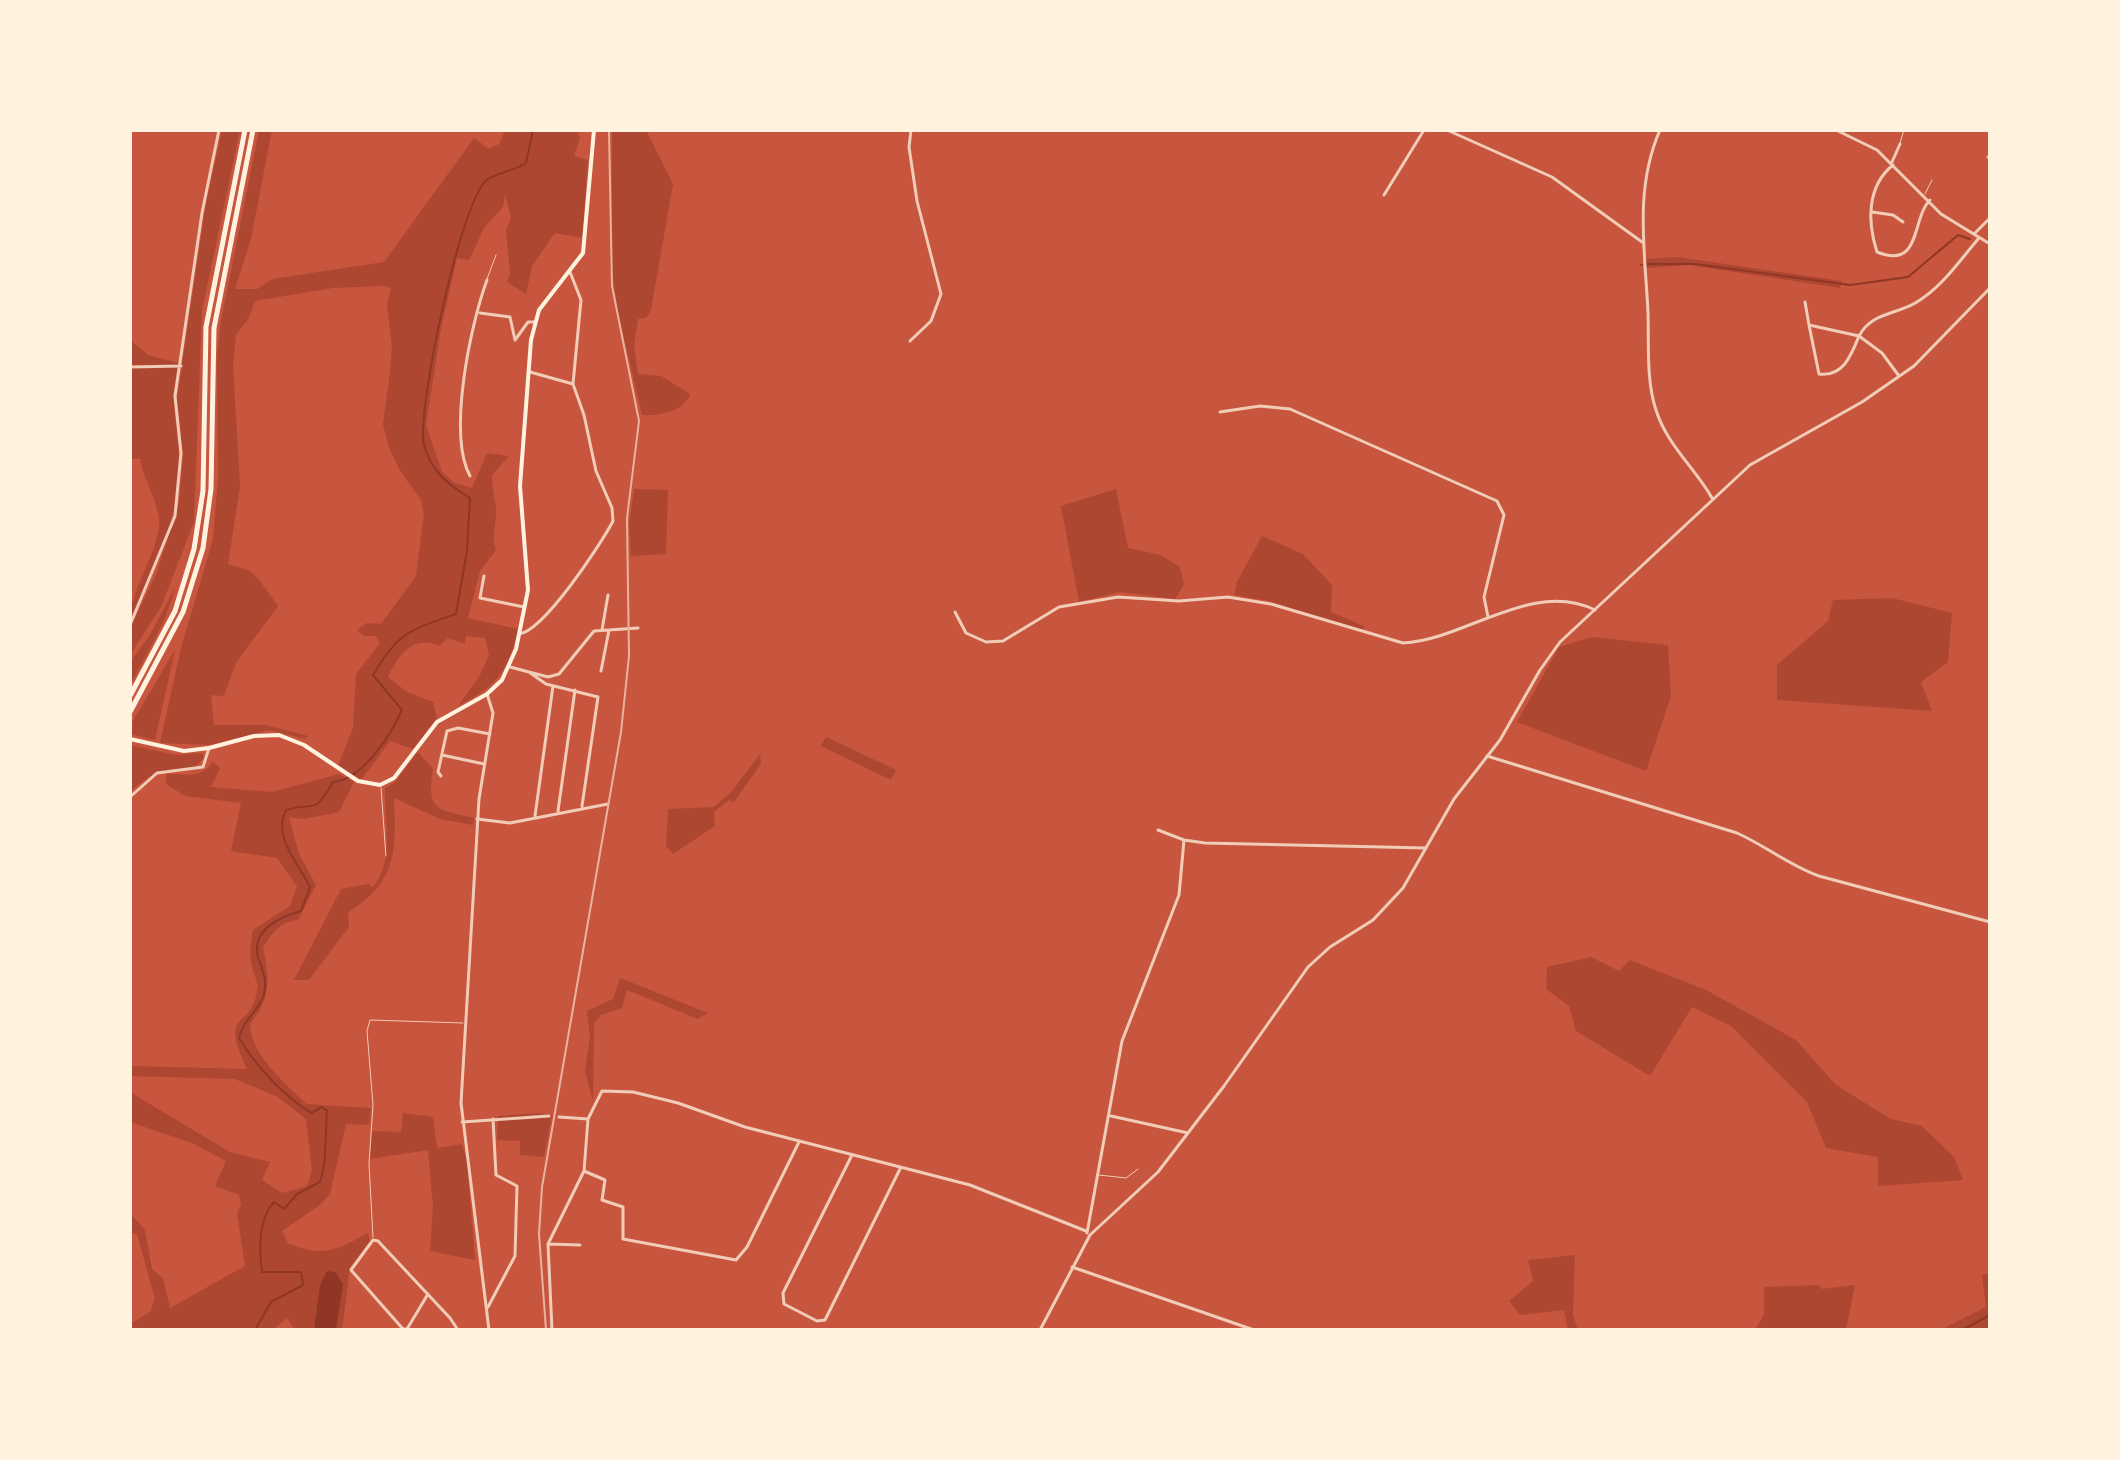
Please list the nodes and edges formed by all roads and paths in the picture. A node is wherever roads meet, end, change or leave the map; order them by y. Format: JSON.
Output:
{"nodes":[{"id":1,"x":219,"y":130,"type":"edge"},
{"id":2,"x":245,"y":130,"type":"edge"},
{"id":3,"x":253,"y":130,"type":"edge"},
{"id":4,"x":594,"y":130,"type":"edge"},
{"id":5,"x":911,"y":130,"type":"edge"},
{"id":6,"x":1424,"y":130,"type":"edge"},
{"id":7,"x":1447,"y":130,"type":"edge"},
{"id":8,"x":1660,"y":130,"type":"edge"},
{"id":9,"x":1836,"y":130,"type":"edge"},
{"id":10,"x":1904,"y":130,"type":"edge"},
{"id":11,"x":1900,"y":144,"type":"joint"},
{"id":12,"x":1893,"y":164,"type":"junction"},
{"id":13,"x":1932,"y":180,"type":"dead end"},
{"id":14,"x":1925,"y":194,"type":"junction"},
{"id":15,"x":1384,"y":195,"type":"dead end"},
{"id":16,"x":1930,"y":200,"type":"junction"},
{"id":17,"x":1872,"y":212,"type":"junction"},
{"id":18,"x":1990,"y":218,"type":"edge"},
{"id":19,"x":1903,"y":222,"type":"dead end"},
{"id":20,"x":1974,"y":234,"type":"junction"},
{"id":21,"x":1979,"y":238,"type":"junction"},
{"id":22,"x":1642,"y":242,"type":"junction"},
{"id":23,"x":1990,"y":244,"type":"edge"},
{"id":24,"x":496,"y":255,"type":"dead end"},
{"id":25,"x":570,"y":272,"type":"junction"},
{"id":26,"x":487,"y":280,"type":"joint"},
{"id":27,"x":1990,"y":288,"type":"edge"},
{"id":28,"x":1805,"y":302,"type":"dead end"},
{"id":29,"x":480,"y":313,"type":"junction"},
{"id":30,"x":535,"y":322,"type":"junction"},
{"id":31,"x":1809,"y":325,"type":"junction"},
{"id":32,"x":1859,"y":336,"type":"junction"},
{"id":33,"x":910,"y":341,"type":"dead end"},
{"id":34,"x":181,"y":366,"type":"junction"},
{"id":35,"x":130,"y":367,"type":"edge"},
{"id":36,"x":527,"y":371,"type":"junction"},
{"id":37,"x":1899,"y":376,"type":"junction"},
{"id":38,"x":573,"y":384,"type":"junction"},
{"id":39,"x":1220,"y":412,"type":"dead end"},
{"id":40,"x":470,"y":476,"type":"dead end"},
{"id":41,"x":1712,"y":498,"type":"junction"},
{"id":42,"x":484,"y":576,"type":"dead end"},
{"id":43,"x":608,"y":595,"type":"dead end"},
{"id":44,"x":525,"y":607,"type":"junction"},
{"id":45,"x":1595,"y":610,"type":"junction"},
{"id":46,"x":955,"y":612,"type":"dead end"},
{"id":47,"x":1488,"y":617,"type":"junction"},
{"id":48,"x":130,"y":625,"type":"edge"},
{"id":49,"x":638,"y":628,"type":"dead end"},
{"id":50,"x":602,"y":630,"type":"junction"},
{"id":51,"x":609,"y":630,"type":"junction"},
{"id":52,"x":519,"y":634,"type":"junction"},
{"id":53,"x":510,"y":667,"type":"junction"},
{"id":54,"x":601,"y":671,"type":"dead end"},
{"id":55,"x":529,"y":672,"type":"junction"},
{"id":56,"x":553,"y":686,"type":"junction"},
{"id":57,"x":575,"y":690,"type":"junction"},
{"id":58,"x":487,"y":694,"type":"junction"},
{"id":59,"x":130,"y":696,"type":"edge"},
{"id":60,"x":130,"y":712,"type":"edge"},
{"id":61,"x":490,"y":734,"type":"junction"},
{"id":62,"x":132,"y":740,"type":"edge"},
{"id":63,"x":209,"y":748,"type":"junction"},
{"id":64,"x":442,"y":755,"type":"junction"},
{"id":65,"x":1487,"y":756,"type":"junction"},
{"id":66,"x":484,"y":764,"type":"junction"},
{"id":67,"x":441,"y":776,"type":"dead end"},
{"id":68,"x":380,"y":785,"type":"junction"},
{"id":69,"x":130,"y":797,"type":"edge"},
{"id":70,"x":608,"y":804,"type":"dead end"},
{"id":71,"x":582,"y":806,"type":"junction"},
{"id":72,"x":558,"y":811,"type":"junction"},
{"id":73,"x":535,"y":816,"type":"junction"},
{"id":74,"x":477,"y":819,"type":"junction"},
{"id":75,"x":1158,"y":830,"type":"dead end"},
{"id":76,"x":1184,"y":840,"type":"junction"},
{"id":77,"x":1426,"y":848,"type":"junction"},
{"id":78,"x":386,"y":856,"type":"dead end"},
{"id":79,"x":1990,"y":922,"type":"edge"},
{"id":80,"x":465,"y":1023,"type":"junction"},
{"id":81,"x":549,"y":1116,"type":"dead end"},
{"id":82,"x":1111,"y":1116,"type":"junction"},
{"id":83,"x":559,"y":1117,"type":"dead end"},
{"id":84,"x":493,"y":1119,"type":"junction"},
{"id":85,"x":588,"y":1119,"type":"junction"},
{"id":86,"x":462,"y":1122,"type":"junction"},
{"id":87,"x":1188,"y":1133,"type":"junction"},
{"id":88,"x":799,"y":1141,"type":"junction"},
{"id":89,"x":852,"y":1155,"type":"junction"},
{"id":90,"x":900,"y":1169,"type":"junction"},
{"id":91,"x":1138,"y":1169,"type":"dead end"},
{"id":92,"x":584,"y":1171,"type":"junction"},
{"id":93,"x":1099,"y":1175,"type":"junction"},
{"id":94,"x":1088,"y":1233,"type":"junction"},
{"id":95,"x":373,"y":1240,"type":"junction"},
{"id":96,"x":548,"y":1244,"type":"junction"},
{"id":97,"x":580,"y":1245,"type":"dead end"},
{"id":98,"x":1072,"y":1267,"type":"junction"},
{"id":99,"x":428,"y":1294,"type":"junction"},
{"id":100,"x":488,"y":1307,"type":"junction"},
{"id":101,"x":458,"y":1330,"type":"edge"},
{"id":102,"x":489,"y":1330,"type":"edge"},
{"id":103,"x":552,"y":1330,"type":"edge"},
{"id":104,"x":1040,"y":1330,"type":"edge"},
{"id":105,"x":1254,"y":1330,"type":"edge"}],
"edges":[{"from":1,"to":34,"type":"street"},
{"from":2,"to":59,"type":"highway"},
{"from":3,"to":60,"type":"highway"},
{"from":4,"to":25,"type":"main road"},
{"from":5,"to":33,"type":"street"},
{"from":6,"to":15,"type":"street"},
{"from":7,"to":22,"type":"street"},
{"from":8,"to":22,"type":"street"},
{"from":9,"to":12,"type":"street"},
{"from":10,"to":11,"type":"lane"},
{"from":11,"to":12,"type":"street"},
{"from":12,"to":14,"type":"street"},
{"from":12,"to":17,"type":"street"},
{"from":13,"to":14,"type":"lane"},
{"from":14,"to":16,"type":"street"},
{"from":16,"to":17,"type":"street"},
{"from":16,"to":20,"type":"street"},
{"from":17,"to":19,"type":"street"},
{"from":18,"to":20,"type":"street"},
{"from":20,"to":21,"type":"street"},
{"from":21,"to":23,"type":"street"},
{"from":21,"to":32,"type":"street"},
{"from":22,"to":41,"type":"street"},
{"from":24,"to":26,"type":"lane"},
{"from":25,"to":30,"type":"main road"},
{"from":25,"to":38,"type":"street"},
{"from":26,"to":29,"type":"street"},
{"from":27,"to":37,"type":"street"},
{"from":28,"to":31,"type":"street"},
{"from":29,"to":30,"type":"street"},
{"from":29,"to":40,"type":"street"},
{"from":30,"to":36,"type":"main road"},
{"from":31,"to":32,"type":"street"},
{"from":31,"to":32,"type":"street"},
{"from":32,"to":37,"type":"street"},
{"from":34,"to":35,"type":"street"},
{"from":34,"to":48,"type":"street"},
{"from":36,"to":38,"type":"street"},
{"from":36,"to":44,"type":"main road"},
{"from":37,"to":41,"type":"street"},
{"from":38,"to":52,"type":"street"},
{"from":39,"to":47,"type":"street"},
{"from":41,"to":45,"type":"street"},
{"from":42,"to":44,"type":"street"},
{"from":43,"to":50,"type":"street"},
{"from":44,"to":52,"type":"main road"},
{"from":45,"to":47,"type":"street"},
{"from":45,"to":65,"type":"street"},
{"from":46,"to":47,"type":"street"},
{"from":49,"to":51,"type":"street"},
{"from":50,"to":51,"type":"street"},
{"from":50,"to":55,"type":"street"},
{"from":51,"to":54,"type":"street"},
{"from":52,"to":53,"type":"main road"},
{"from":53,"to":55,"type":"street"},
{"from":53,"to":58,"type":"main road"},
{"from":55,"to":56,"type":"street"},
{"from":56,"to":57,"type":"street"},
{"from":56,"to":73,"type":"street"},
{"from":57,"to":71,"type":"street"},
{"from":57,"to":72,"type":"street"},
{"from":58,"to":61,"type":"street"},
{"from":58,"to":68,"type":"main road"},
{"from":61,"to":64,"type":"street"},
{"from":61,"to":66,"type":"street"},
{"from":62,"to":63,"type":"main road"},
{"from":63,"to":68,"type":"main road"},
{"from":63,"to":69,"type":"street"},
{"from":64,"to":66,"type":"street"},
{"from":64,"to":67,"type":"street"},
{"from":65,"to":77,"type":"street"},
{"from":65,"to":79,"type":"street"},
{"from":66,"to":74,"type":"street"},
{"from":68,"to":78,"type":"lane"},
{"from":70,"to":71,"type":"street"},
{"from":71,"to":72,"type":"street"},
{"from":72,"to":73,"type":"street"},
{"from":73,"to":74,"type":"street"},
{"from":74,"to":80,"type":"street"},
{"from":75,"to":76,"type":"street"},
{"from":76,"to":77,"type":"street"},
{"from":76,"to":82,"type":"street"},
{"from":77,"to":87,"type":"street"},
{"from":80,"to":86,"type":"street"},
{"from":80,"to":95,"type":"lane"},
{"from":81,"to":84,"type":"street"},
{"from":82,"to":87,"type":"street"},
{"from":82,"to":93,"type":"street"},
{"from":83,"to":85,"type":"street"},
{"from":84,"to":86,"type":"street"},
{"from":84,"to":100,"type":"street"},
{"from":85,"to":88,"type":"street"},
{"from":85,"to":92,"type":"street"},
{"from":86,"to":100,"type":"street"},
{"from":87,"to":94,"type":"street"},
{"from":88,"to":89,"type":"street"},
{"from":88,"to":92,"type":"street"},
{"from":89,"to":90,"type":"street"},
{"from":89,"to":90,"type":"street"},
{"from":90,"to":94,"type":"street"},
{"from":91,"to":93,"type":"lane"},
{"from":92,"to":96,"type":"street"},
{"from":93,"to":94,"type":"street"},
{"from":94,"to":98,"type":"street"},
{"from":95,"to":99,"type":"street"},
{"from":95,"to":99,"type":"street"},
{"from":96,"to":97,"type":"street"},
{"from":96,"to":103,"type":"street"},
{"from":98,"to":104,"type":"street"},
{"from":98,"to":105,"type":"street"},
{"from":99,"to":101,"type":"street"},
{"from":100,"to":102,"type":"street"}]}
